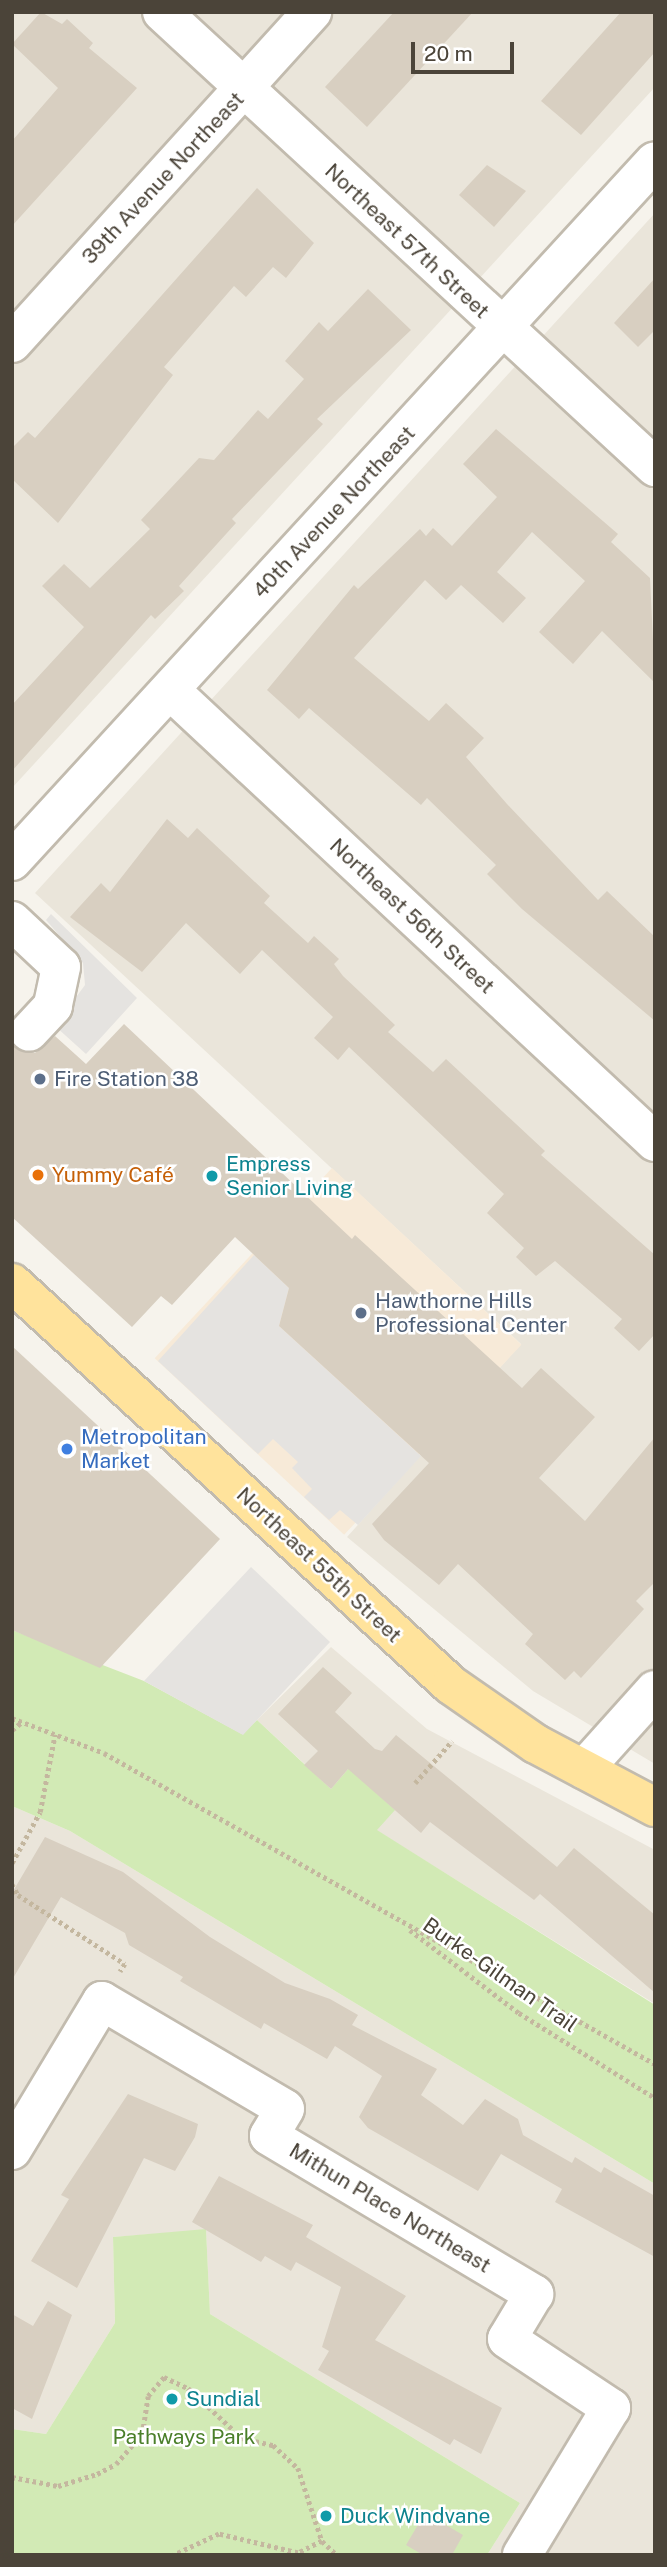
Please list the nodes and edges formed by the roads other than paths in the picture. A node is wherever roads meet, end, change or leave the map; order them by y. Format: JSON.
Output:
{"nodes":[{"id":1,"x":162,"y":12,"type":"edge"},
{"id":2,"x":312,"y":12,"type":"edge"},
{"id":3,"x":245,"y":89,"type":"junction"},
{"id":4,"x":655,"y":161,"type":"edge"},
{"id":5,"x":503,"y":329,"type":"junction"},
{"id":6,"x":12,"y":343,"type":"edge"},
{"id":7,"x":655,"y":467,"type":"edge"},
{"id":8,"x":170,"y":690,"type":"junction"},
{"id":9,"x":12,"y":861,"type":"edge"},
{"id":10,"x":12,"y":922,"type":"edge"},
{"id":11,"x":29,"y":1032,"type":"dead end"},
{"id":12,"x":655,"y":1142,"type":"edge"},
{"id":13,"x":12,"y":1283,"type":"edge"},
{"id":14,"x":655,"y":1690,"type":"edge"},
{"id":15,"x":584,"y":1769,"type":"junction"},
{"id":16,"x":655,"y":1807,"type":"edge"},
{"id":17,"x":12,"y":2150,"type":"edge"},
{"id":18,"x":522,"y":2555,"type":"edge"}],
"edges":[{"from":1,"to":3,"type":"street","name":"Northeast 57th Street"},
{"from":2,"to":3,"type":"street","name":"39th Avenue Northeast"},
{"from":3,"to":5,"type":"street","name":"Northeast 57th Street"},
{"from":3,"to":6,"type":"street","name":"39th Avenue Northeast"},
{"from":4,"to":5,"type":"street","name":"40th Avenue Northeast"},
{"from":5,"to":7,"type":"street","name":"Northeast 57th Street"},
{"from":5,"to":8,"type":"street","name":"40th Avenue Northeast"},
{"from":8,"to":9,"type":"street","name":"40th Avenue Northeast"},
{"from":8,"to":12,"type":"street","name":"Northeast 56th Street"},
{"from":10,"to":11,"type":"street"},
{"from":13,"to":15,"type":"main road","name":"Northeast 55th Street"},
{"from":14,"to":15,"type":"street"},
{"from":15,"to":16,"type":"main road","name":"Northeast 55th Street"},
{"from":17,"to":18,"type":"street","name":"Mithun Place Northeast"}]}
